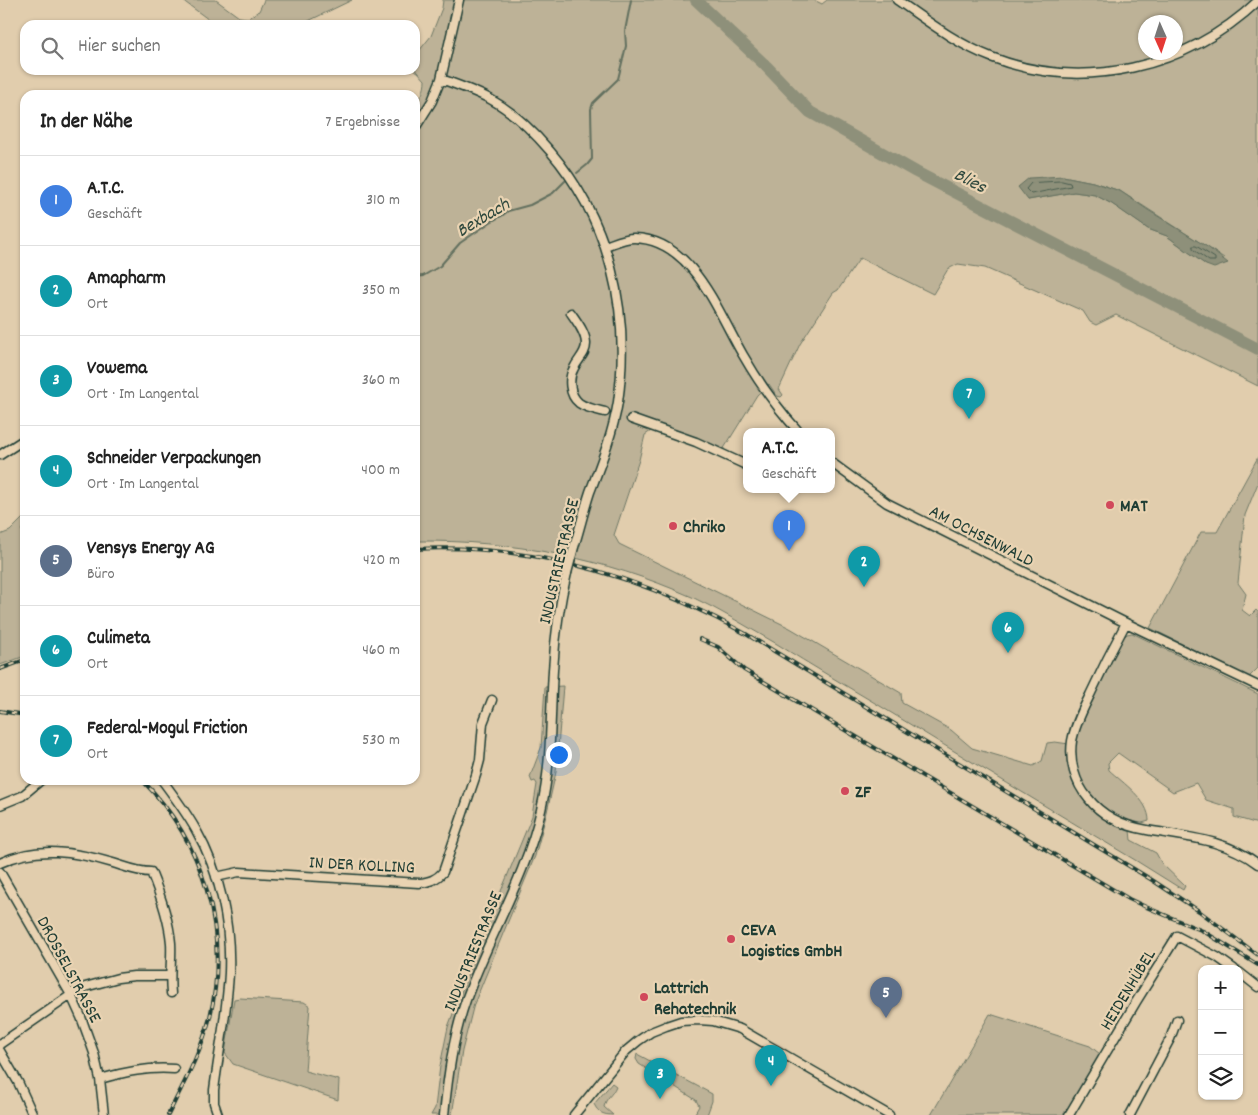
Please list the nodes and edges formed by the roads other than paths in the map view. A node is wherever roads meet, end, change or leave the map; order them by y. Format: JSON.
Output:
{"nodes":[{"id":1,"x":459,"y":0,"type":"edge"},
{"id":2,"x":897,"y":0,"type":"edge"},
{"id":3,"x":1258,"y":1,"type":"edge"},
{"id":4,"x":441,"y":79,"type":"junction"},
{"id":5,"x":420,"y":120,"type":"edge"},
{"id":6,"x":604,"y":246,"type":"junction"},
{"id":7,"x":571,"y":313,"type":"dead end"},
{"id":8,"x":605,"y":412,"type":"tunnel mouth"},
{"id":9,"x":630,"y":419,"type":"tunnel mouth"},
{"id":10,"x":796,"y":428,"type":"edge"},
{"id":11,"x":20,"y":441,"type":"edge"},
{"id":12,"x":0,"y":455,"type":"edge"},
{"id":13,"x":743,"y":464,"type":"edge"},
{"id":14,"x":835,"y":464,"type":"edge"},
{"id":15,"x":1126,"y":623,"type":"junction"},
{"id":16,"x":1258,"y":686,"type":"edge"},
{"id":17,"x":492,"y":700,"type":"dead end"},
{"id":18,"x":35,"y":785,"type":"edge"},
{"id":19,"x":166,"y":785,"type":"edge"},
{"id":20,"x":0,"y":805,"type":"edge"},
{"id":21,"x":0,"y":863,"type":"edge"},
{"id":22,"x":1258,"y":864,"type":"edge"},
{"id":23,"x":0,"y":872,"type":"edge"},
{"id":24,"x":216,"y":877,"type":"junction"},
{"id":25,"x":4,"y":887,"type":"edge"},
{"id":26,"x":1228,"y":965,"type":"edge"},
{"id":27,"x":1243,"y":975,"type":"edge"},
{"id":28,"x":170,"y":976,"type":"junction"},
{"id":29,"x":1258,"y":987,"type":"edge"},
{"id":30,"x":171,"y":994,"type":"dead end"},
{"id":31,"x":71,"y":995,"type":"junction"},
{"id":32,"x":1177,"y":1020,"type":"dead end"},
{"id":33,"x":0,"y":1044,"type":"edge"},
{"id":34,"x":0,"y":1051,"type":"edge"},
{"id":35,"x":174,"y":1069,"type":"dead end"},
{"id":36,"x":100,"y":1079,"type":"junction"},
{"id":37,"x":34,"y":1115,"type":"edge"},
{"id":38,"x":104,"y":1115,"type":"edge"},
{"id":39,"x":218,"y":1115,"type":"edge"},
{"id":40,"x":444,"y":1115,"type":"edge"},
{"id":41,"x":574,"y":1115,"type":"edge"},
{"id":42,"x":889,"y":1115,"type":"edge"},
{"id":43,"x":1069,"y":1115,"type":"edge"},
{"id":44,"x":1130,"y":1115,"type":"edge"}],
"edges":[{"from":1,"to":4,"type":"street"},
{"from":2,"to":3,"type":"street"},
{"from":4,"to":5,"type":"street"},
{"from":4,"to":6,"type":"street","name":"INDUSTRIESTRASSE"},
{"from":6,"to":10,"type":"street"},
{"from":6,"to":40,"type":"street","name":"INDUSTRIESTRASSE","bridge":true},
{"from":7,"to":8,"type":"street"},
{"from":9,"to":13,"type":"street"},
{"from":11,"to":12,"type":"street"},
{"from":14,"to":15,"type":"street","name":"AM OCHSENWALD"},
{"from":15,"to":16,"type":"street","name":"AM OCHSENWALD"},
{"from":15,"to":22,"type":"street"},
{"from":17,"to":24,"type":"street","name":"IN DER KOLLING"},
{"from":18,"to":20,"type":"street"},
{"from":19,"to":24,"type":"street"},
{"from":21,"to":28,"type":"street"},
{"from":23,"to":25,"type":"street","name":"DROSSELSTRASSE"},
{"from":24,"to":39,"type":"street"},
{"from":25,"to":31,"type":"street","name":"DROSSELSTRASSE"},
{"from":26,"to":43,"type":"street","name":"HEIDENHÜBEL"},
{"from":27,"to":29,"type":"street"},
{"from":28,"to":30,"type":"street"},
{"from":28,"to":31,"type":"street"},
{"from":31,"to":33,"type":"street"},
{"from":31,"to":36,"type":"street","name":"DROSSELSTRASSE"},
{"from":32,"to":44,"type":"street"},
{"from":34,"to":37,"type":"street"},
{"from":35,"to":36,"type":"street"},
{"from":36,"to":38,"type":"street","name":"DROSSELSTRASSE"},
{"from":41,"to":42,"type":"street"}]}
